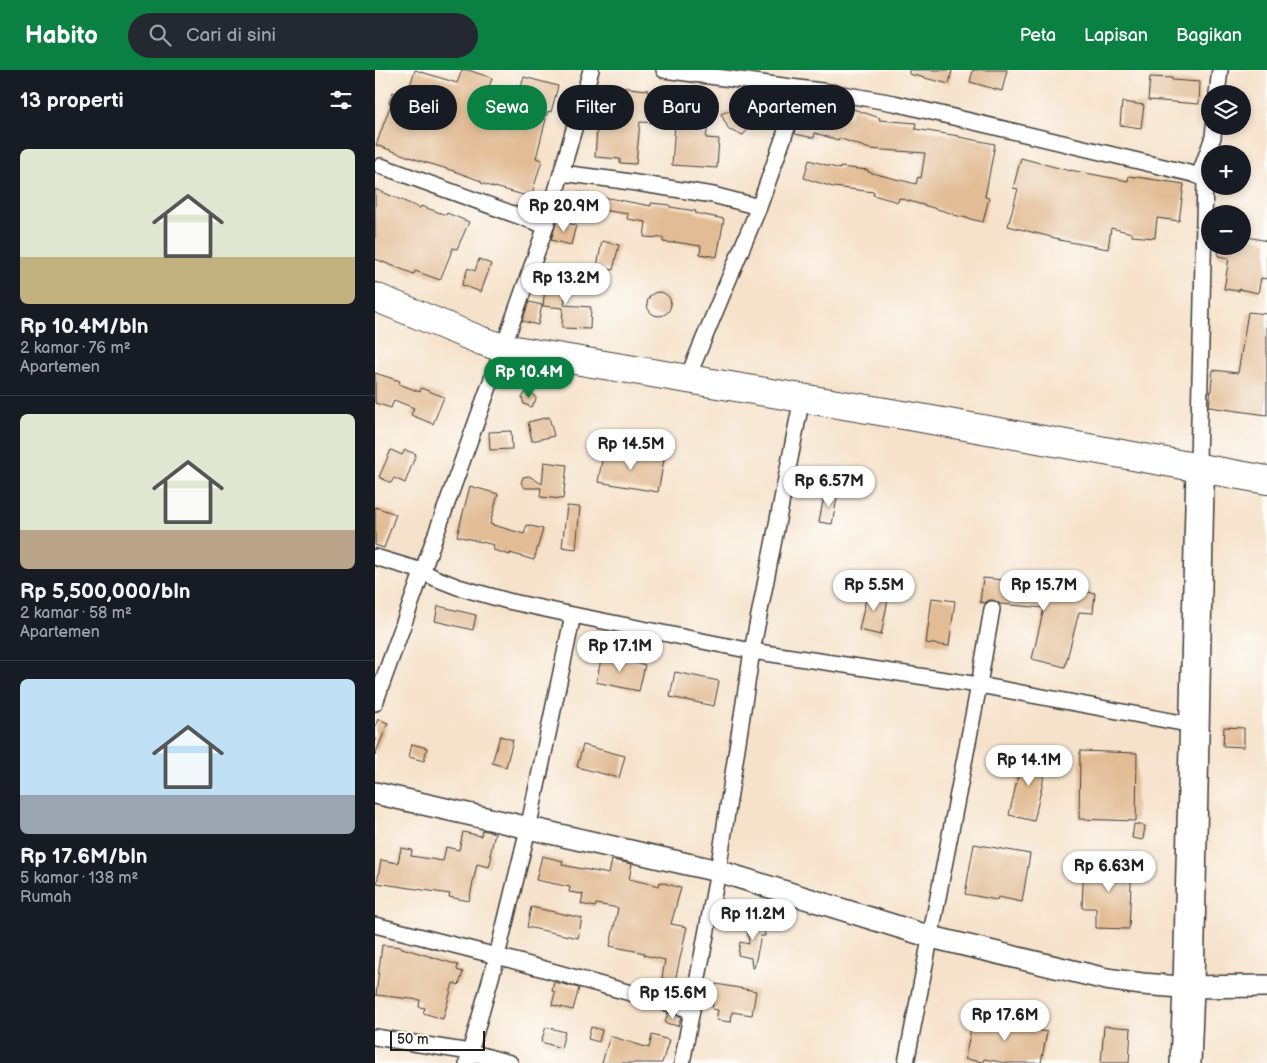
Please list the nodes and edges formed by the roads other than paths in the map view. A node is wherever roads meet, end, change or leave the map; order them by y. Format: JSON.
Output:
{"nodes":[{"id":1,"x":591,"y":70,"type":"edge"},
{"id":2,"x":664,"y":70,"type":"edge"},
{"id":3,"x":1220,"y":70,"type":"edge"},
{"id":4,"x":772,"y":85,"type":"edge"},
{"id":5,"x":1218,"y":85,"type":"edge"},
{"id":6,"x":855,"y":96,"type":"edge"},
{"id":7,"x":786,"y":130,"type":"edge"},
{"id":8,"x":1213,"y":135,"type":"edge"},
{"id":9,"x":381,"y":166,"type":"dead end"},
{"id":10,"x":561,"y":173,"type":"junction"},
{"id":11,"x":1199,"y":176,"type":"junction"},
{"id":12,"x":759,"y":208,"type":"junction"},
{"id":13,"x":546,"y":226,"type":"junction"},
{"id":14,"x":375,"y":297,"type":"edge"},
{"id":15,"x":375,"y":314,"type":"edge"},
{"id":16,"x":501,"y":355,"type":"junction"},
{"id":17,"x":687,"y":380,"type":"junction"},
{"id":18,"x":799,"y":413,"type":"junction"},
{"id":19,"x":1200,"y":473,"type":"junction"},
{"id":20,"x":1267,"y":480,"type":"edge"},
{"id":21,"x":1267,"y":495,"type":"edge"},
{"id":22,"x":375,"y":557,"type":"edge"},
{"id":23,"x":422,"y":572,"type":"junction"},
{"id":24,"x":992,"y":609,"type":"dead end"},
{"id":25,"x":573,"y":615,"type":"junction"},
{"id":26,"x":752,"y":650,"type":"junction"},
{"id":27,"x":979,"y":685,"type":"junction"},
{"id":28,"x":375,"y":703,"type":"edge"},
{"id":29,"x":1194,"y":724,"type":"junction"},
{"id":30,"x":375,"y":793,"type":"edge"},
{"id":31,"x":528,"y":829,"type":"junction"},
{"id":32,"x":717,"y":871,"type":"junction"},
{"id":33,"x":375,"y":925,"type":"edge"},
{"id":34,"x":931,"y":937,"type":"junction"},
{"id":35,"x":497,"y":956,"type":"junction"},
{"id":36,"x":1267,"y":986,"type":"edge"},
{"id":37,"x":1188,"y":987,"type":"junction"},
{"id":38,"x":692,"y":1010,"type":"junction"},
{"id":39,"x":375,"y":1037,"type":"edge"},
{"id":40,"x":468,"y":1058,"type":"edge"},
{"id":41,"x":509,"y":1063,"type":"edge"},
{"id":42,"x":682,"y":1063,"type":"edge"},
{"id":43,"x":906,"y":1063,"type":"edge"},
{"id":44,"x":1178,"y":1063,"type":"edge"},
{"id":45,"x":1193,"y":1063,"type":"edge"}],
"edges":[{"from":1,"to":10,"type":"street"},
{"from":2,"to":4,"type":"street"},
{"from":3,"to":5,"type":"street"},
{"from":6,"to":11,"type":"street"},
{"from":7,"to":12,"type":"street"},
{"from":8,"to":11,"type":"street"},
{"from":9,"to":13,"type":"street"},
{"from":10,"to":12,"type":"street"},
{"from":10,"to":13,"type":"street"},
{"from":11,"to":19,"type":"street"},
{"from":12,"to":17,"type":"street"},
{"from":13,"to":16,"type":"street"},
{"from":14,"to":16,"type":"highway"},
{"from":15,"to":16,"type":"highway"},
{"from":16,"to":17,"type":"highway"},
{"from":16,"to":18,"type":"highway"},
{"from":16,"to":23,"type":"street"},
{"from":17,"to":19,"type":"highway"},
{"from":18,"to":19,"type":"highway"},
{"from":18,"to":26,"type":"street"},
{"from":19,"to":20,"type":"highway"},
{"from":19,"to":21,"type":"highway"},
{"from":19,"to":29,"type":"street"},
{"from":22,"to":23,"type":"street"},
{"from":23,"to":25,"type":"street"},
{"from":23,"to":28,"type":"street"},
{"from":24,"to":27,"type":"street"},
{"from":25,"to":26,"type":"street"},
{"from":25,"to":31,"type":"street"},
{"from":26,"to":27,"type":"street"},
{"from":26,"to":32,"type":"street"},
{"from":27,"to":29,"type":"street"},
{"from":27,"to":34,"type":"street"},
{"from":29,"to":37,"type":"street"},
{"from":30,"to":31,"type":"street"},
{"from":31,"to":32,"type":"street"},
{"from":31,"to":35,"type":"street"},
{"from":32,"to":34,"type":"street"},
{"from":32,"to":38,"type":"street"},
{"from":33,"to":35,"type":"street"},
{"from":34,"to":37,"type":"street"},
{"from":34,"to":43,"type":"street"},
{"from":35,"to":38,"type":"street"},
{"from":35,"to":40,"type":"street"},
{"from":36,"to":37,"type":"street"},
{"from":37,"to":44,"type":"street"},
{"from":37,"to":45,"type":"street"},
{"from":38,"to":42,"type":"street"},
{"from":39,"to":40,"type":"street"},
{"from":40,"to":41,"type":"street"}]}
